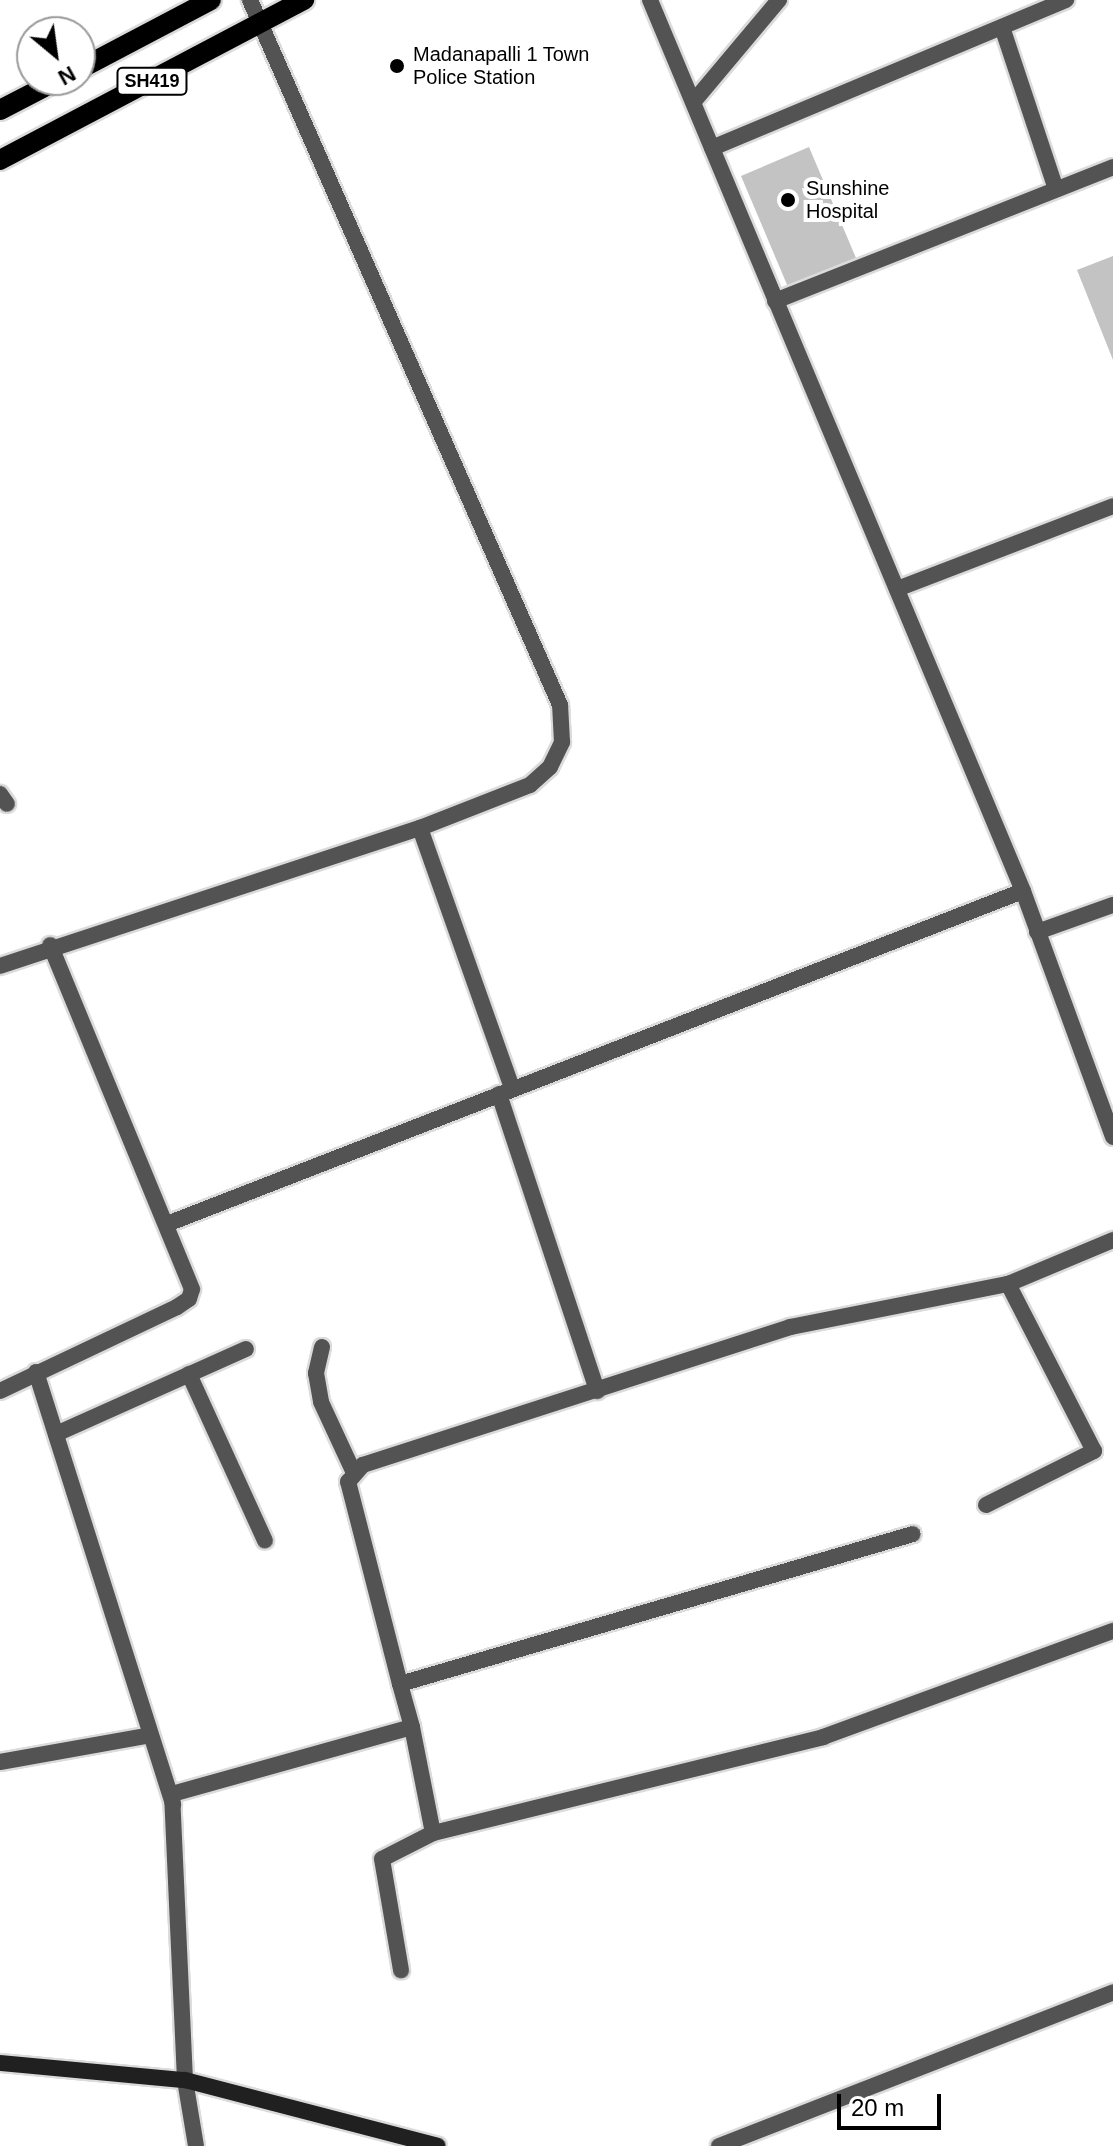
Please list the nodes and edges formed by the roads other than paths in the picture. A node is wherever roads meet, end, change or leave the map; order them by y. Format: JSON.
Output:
{"nodes":[{"id":1,"x":211,"y":0,"type":"edge"},
{"id":2,"x":250,"y":0,"type":"edge"},
{"id":3,"x":304,"y":0,"type":"edge"},
{"id":4,"x":650,"y":0,"type":"edge"},
{"id":5,"x":779,"y":0,"type":"edge"},
{"id":6,"x":1066,"y":0,"type":"edge"},
{"id":7,"x":262,"y":23,"type":"junction"},
{"id":8,"x":1002,"y":27,"type":"junction"},
{"id":9,"x":96,"y":61,"type":"edge"},
{"id":10,"x":27,"y":96,"type":"edge"},
{"id":11,"x":695,"y":100,"type":"junction"},
{"id":12,"x":0,"y":110,"type":"edge"},
{"id":13,"x":712,"y":148,"type":"junction"},
{"id":14,"x":0,"y":160,"type":"edge"},
{"id":15,"x":1113,"y":167,"type":"edge"},
{"id":16,"x":1056,"y":189,"type":"junction"},
{"id":17,"x":775,"y":301,"type":"junction"},
{"id":18,"x":1113,"y":506,"type":"edge"},
{"id":19,"x":897,"y":589,"type":"junction"},
{"id":20,"x":420,"y":828,"type":"junction"},
{"id":21,"x":1023,"y":891,"type":"junction"},
{"id":22,"x":1113,"y":905,"type":"edge"},
{"id":23,"x":1037,"y":932,"type":"junction"},
{"id":24,"x":50,"y":945,"type":"junction"},
{"id":25,"x":0,"y":966,"type":"edge"},
{"id":26,"x":506,"y":1091,"type":"junction"},
{"id":27,"x":1113,"y":1137,"type":"edge"},
{"id":28,"x":167,"y":1224,"type":"junction"},
{"id":29,"x":1113,"y":1240,"type":"edge"},
{"id":30,"x":1008,"y":1284,"type":"junction"},
{"id":31,"x":322,"y":1347,"type":"dead end"},
{"id":32,"x":246,"y":1349,"type":"dead end"},
{"id":33,"x":36,"y":1372,"type":"junction"},
{"id":34,"x":189,"y":1374,"type":"junction"},
{"id":35,"x":0,"y":1391,"type":"edge"},
{"id":36,"x":597,"y":1391,"type":"junction"},
{"id":37,"x":56,"y":1434,"type":"junction"},
{"id":38,"x":354,"y":1473,"type":"junction"},
{"id":39,"x":986,"y":1505,"type":"dead end"},
{"id":40,"x":913,"y":1534,"type":"dead end"},
{"id":41,"x":265,"y":1541,"type":"dead end"},
{"id":42,"x":1113,"y":1631,"type":"edge"},
{"id":43,"x":400,"y":1684,"type":"junction"},
{"id":44,"x":412,"y":1727,"type":"junction"},
{"id":45,"x":151,"y":1735,"type":"junction"},
{"id":46,"x":0,"y":1762,"type":"edge"},
{"id":47,"x":173,"y":1807,"type":"junction"},
{"id":48,"x":433,"y":1833,"type":"junction"},
{"id":49,"x":401,"y":1970,"type":"dead end"},
{"id":50,"x":1113,"y":1992,"type":"edge"},
{"id":51,"x":0,"y":2063,"type":"edge"},
{"id":52,"x":185,"y":2080,"type":"junction"},
{"id":53,"x":196,"y":2146,"type":"edge"},
{"id":54,"x":438,"y":2146,"type":"edge"},
{"id":55,"x":719,"y":2146,"type":"edge"}],
"edges":[{"from":1,"to":9,"type":"main road","number":"SH419"},
{"from":2,"to":7,"type":"street"},
{"from":3,"to":7,"type":"main road","number":"SH419"},
{"from":4,"to":11,"type":"street"},
{"from":5,"to":11,"type":"street"},
{"from":6,"to":8,"type":"street"},
{"from":7,"to":14,"type":"main road","number":"SH419"},
{"from":7,"to":20,"type":"street"},
{"from":8,"to":13,"type":"street"},
{"from":8,"to":16,"type":"street"},
{"from":10,"to":12,"type":"main road"},
{"from":11,"to":13,"type":"street"},
{"from":13,"to":17,"type":"street"},
{"from":15,"to":16,"type":"street"},
{"from":16,"to":17,"type":"street"},
{"from":17,"to":19,"type":"street"},
{"from":18,"to":19,"type":"street"},
{"from":19,"to":21,"type":"street"},
{"from":20,"to":24,"type":"street"},
{"from":20,"to":26,"type":"street"},
{"from":21,"to":23,"type":"street"},
{"from":21,"to":26,"type":"street"},
{"from":22,"to":23,"type":"street"},
{"from":23,"to":27,"type":"street"},
{"from":24,"to":25,"type":"street"},
{"from":24,"to":28,"type":"street"},
{"from":26,"to":28,"type":"street"},
{"from":26,"to":36,"type":"street"},
{"from":28,"to":33,"type":"street"},
{"from":29,"to":30,"type":"street"},
{"from":30,"to":36,"type":"street"},
{"from":30,"to":39,"type":"street"},
{"from":31,"to":38,"type":"street"},
{"from":32,"to":34,"type":"street"},
{"from":33,"to":35,"type":"street"},
{"from":33,"to":37,"type":"street"},
{"from":34,"to":37,"type":"street"},
{"from":34,"to":41,"type":"street"},
{"from":36,"to":38,"type":"street"},
{"from":37,"to":45,"type":"street"},
{"from":38,"to":43,"type":"street"},
{"from":40,"to":43,"type":"street"},
{"from":42,"to":48,"type":"street"},
{"from":43,"to":44,"type":"street"},
{"from":44,"to":47,"type":"street"},
{"from":44,"to":48,"type":"street"},
{"from":45,"to":46,"type":"street"},
{"from":45,"to":47,"type":"street"},
{"from":47,"to":52,"type":"street"},
{"from":48,"to":49,"type":"street"},
{"from":50,"to":55,"type":"street"},
{"from":51,"to":52,"type":"main road"},
{"from":52,"to":53,"type":"street"},
{"from":52,"to":54,"type":"main road"}]}
